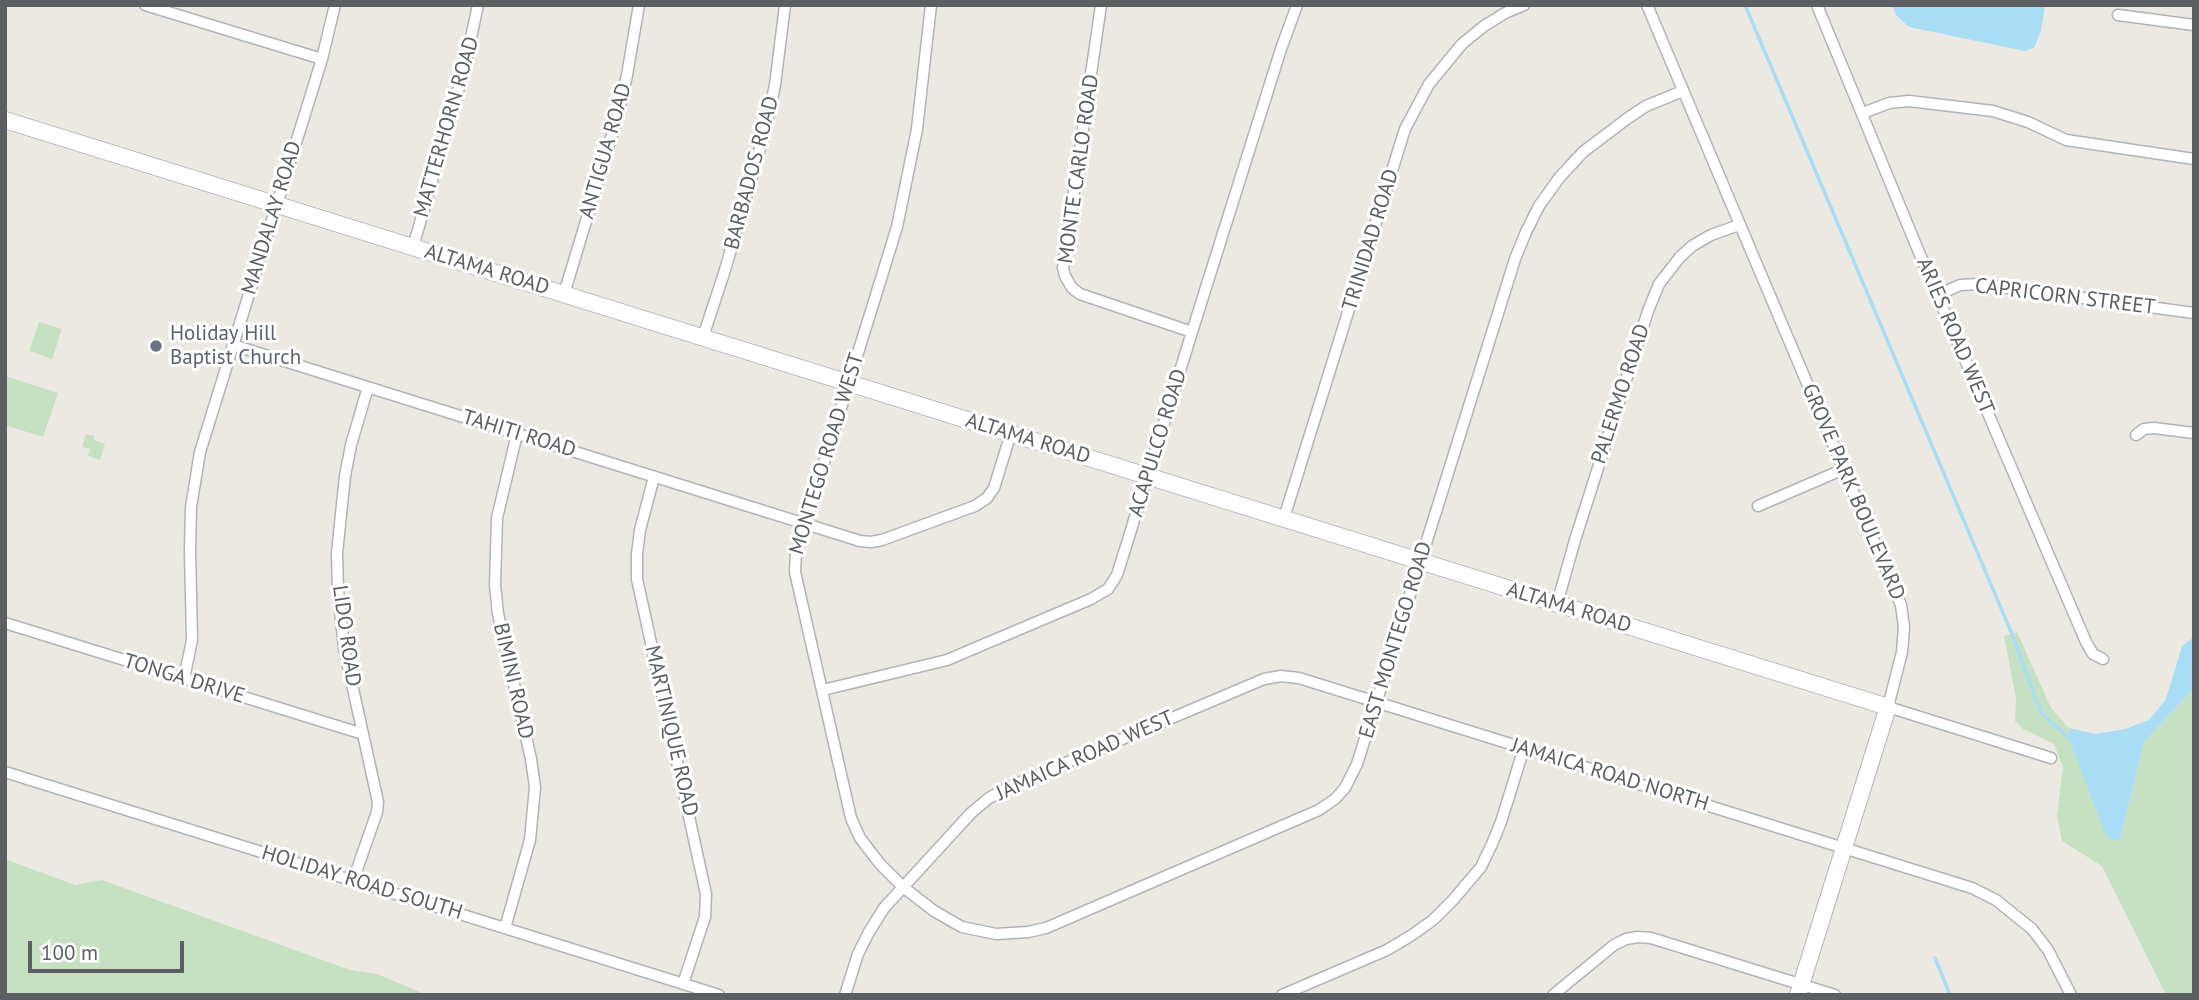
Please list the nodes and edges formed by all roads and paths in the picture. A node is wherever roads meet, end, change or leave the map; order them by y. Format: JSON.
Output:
{"nodes":[{"id":1,"x":145,"y":5,"type":"edge"},
{"id":2,"x":335,"y":5,"type":"edge"},
{"id":3,"x":478,"y":5,"type":"edge"},
{"id":4,"x":639,"y":5,"type":"edge"},
{"id":5,"x":785,"y":5,"type":"edge"},
{"id":6,"x":932,"y":5,"type":"edge"},
{"id":7,"x":1101,"y":5,"type":"edge"},
{"id":8,"x":1297,"y":5,"type":"edge"},
{"id":9,"x":1524,"y":5,"type":"edge"},
{"id":10,"x":1647,"y":5,"type":"edge"},
{"id":11,"x":1817,"y":5,"type":"edge"},
{"id":12,"x":2119,"y":15,"type":"dead end"},
{"id":13,"x":2194,"y":25,"type":"edge"},
{"id":14,"x":322,"y":59,"type":"junction"},
{"id":15,"x":1683,"y":91,"type":"junction"},
{"id":16,"x":1863,"y":113,"type":"junction"},
{"id":17,"x":5,"y":120,"type":"edge"},
{"id":18,"x":2194,"y":159,"type":"edge"},
{"id":19,"x":276,"y":205,"type":"junction"},
{"id":20,"x":1740,"y":225,"type":"junction"},
{"id":21,"x":412,"y":247,"type":"junction"},
{"id":22,"x":564,"y":294,"type":"junction"},
{"id":23,"x":1938,"y":295,"type":"junction"},
{"id":24,"x":2194,"y":313,"type":"edge"},
{"id":25,"x":1192,"y":332,"type":"junction"},
{"id":26,"x":703,"y":337,"type":"junction"},
{"id":27,"x":233,"y":345,"type":"junction"},
{"id":28,"x":848,"y":382,"type":"junction"},
{"id":29,"x":368,"y":387,"type":"junction"},
{"id":30,"x":517,"y":433,"type":"junction"},
{"id":31,"x":1012,"y":433,"type":"junction"},
{"id":32,"x":2194,"y":433,"type":"edge"},
{"id":33,"x":2136,"y":435,"type":"dead end"},
{"id":34,"x":1844,"y":469,"type":"junction"},
{"id":35,"x":1148,"y":476,"type":"junction"},
{"id":36,"x":654,"y":477,"type":"junction"},
{"id":37,"x":1758,"y":506,"type":"dead end"},
{"id":38,"x":1284,"y":519,"type":"junction"},
{"id":39,"x":804,"y":524,"type":"junction"},
{"id":40,"x":1420,"y":562,"type":"junction"},
{"id":41,"x":1557,"y":604,"type":"junction"},
{"id":42,"x":5,"y":623,"type":"edge"},
{"id":43,"x":2103,"y":659,"type":"dead end"},
{"id":44,"x":184,"y":679,"type":"junction"},
{"id":45,"x":823,"y":690,"type":"junction"},
{"id":46,"x":1377,"y":702,"type":"junction"},
{"id":47,"x":1888,"y":707,"type":"junction"},
{"id":48,"x":363,"y":734,"type":"junction"},
{"id":49,"x":1524,"y":748,"type":"junction"},
{"id":50,"x":2051,"y":758,"type":"dead end"},
{"id":51,"x":5,"y":772,"type":"edge"},
{"id":52,"x":1844,"y":847,"type":"junction"},
{"id":53,"x":353,"y":881,"type":"junction"},
{"id":54,"x":903,"y":887,"type":"junction"},
{"id":55,"x":505,"y":928,"type":"junction"},
{"id":56,"x":684,"y":984,"type":"junction"},
{"id":57,"x":1800,"y":989,"type":"edge"},
{"id":58,"x":1307,"y":990,"type":"edge"},
{"id":59,"x":719,"y":995,"type":"edge"},
{"id":60,"x":845,"y":995,"type":"edge"},
{"id":61,"x":1282,"y":995,"type":"edge"},
{"id":62,"x":1553,"y":995,"type":"edge"},
{"id":63,"x":1835,"y":995,"type":"edge"},
{"id":64,"x":2071,"y":995,"type":"edge"}],
"edges":[{"from":1,"to":14,"type":"street"},
{"from":2,"to":14,"type":"street","name":"MANDALAY ROAD"},
{"from":3,"to":21,"type":"street","name":"MATTERHORN ROAD"},
{"from":4,"to":22,"type":"street","name":"ANTIGUA ROAD"},
{"from":5,"to":26,"type":"street","name":"BARBADOS ROAD"},
{"from":6,"to":28,"type":"street","name":"MONTEGO ROAD WEST"},
{"from":7,"to":25,"type":"street","name":"MONTE CARLO ROAD"},
{"from":8,"to":25,"type":"street","name":"ACAPULCO ROAD"},
{"from":9,"to":38,"type":"street","name":"TRINIDAD ROAD"},
{"from":10,"to":15,"type":"street","name":"GROVE PARK BOULEVARD"},
{"from":11,"to":16,"type":"street","name":"ARIES ROAD WEST"},
{"from":12,"to":13,"type":"street"},
{"from":14,"to":19,"type":"street","name":"MANDALAY ROAD"},
{"from":15,"to":20,"type":"street","name":"GROVE PARK BOULEVARD"},
{"from":15,"to":40,"type":"street","name":"EAST MONTEGO ROAD"},
{"from":16,"to":18,"type":"street"},
{"from":16,"to":23,"type":"street","name":"ARIES ROAD WEST"},
{"from":17,"to":19,"type":"street","name":"ALTAMA ROAD"},
{"from":19,"to":21,"type":"street","name":"ALTAMA ROAD"},
{"from":19,"to":27,"type":"street","name":"MANDALAY ROAD"},
{"from":20,"to":34,"type":"street","name":"GROVE PARK BOULEVARD"},
{"from":20,"to":41,"type":"street","name":"PALERMO ROAD"},
{"from":21,"to":22,"type":"street","name":"ALTAMA ROAD"},
{"from":22,"to":26,"type":"street","name":"ALTAMA ROAD"},
{"from":23,"to":24,"type":"street","name":"CAPRICORN STREET"},
{"from":23,"to":43,"type":"street","name":"ARIES ROAD WEST"},
{"from":25,"to":35,"type":"street","name":"ACAPULCO ROAD"},
{"from":26,"to":28,"type":"street","name":"ALTAMA ROAD"},
{"from":27,"to":29,"type":"street","name":"TAHITI ROAD"},
{"from":27,"to":44,"type":"street","name":"MANDALAY ROAD"},
{"from":28,"to":31,"type":"street","name":"ALTAMA ROAD"},
{"from":28,"to":39,"type":"street","name":"MONTEGO ROAD WEST"},
{"from":29,"to":30,"type":"street","name":"TAHITI ROAD"},
{"from":29,"to":48,"type":"street","name":"LIDO ROAD"},
{"from":30,"to":36,"type":"street","name":"TAHITI ROAD"},
{"from":30,"to":55,"type":"street","name":"BIMINI ROAD"},
{"from":31,"to":35,"type":"street","name":"ALTAMA ROAD"},
{"from":31,"to":39,"type":"street","name":"TAHITI ROAD"},
{"from":32,"to":33,"type":"street"},
{"from":34,"to":37,"type":"street"},
{"from":34,"to":47,"type":"street","name":"GROVE PARK BOULEVARD"},
{"from":35,"to":38,"type":"street","name":"ALTAMA ROAD"},
{"from":35,"to":45,"type":"street","name":"ACAPULCO ROAD"},
{"from":36,"to":39,"type":"street","name":"TAHITI ROAD"},
{"from":36,"to":56,"type":"street","name":"MARTINIQUE ROAD"},
{"from":38,"to":40,"type":"street","name":"ALTAMA ROAD"},
{"from":39,"to":45,"type":"street","name":"MONTEGO ROAD WEST"},
{"from":40,"to":41,"type":"street","name":"ALTAMA ROAD"},
{"from":40,"to":46,"type":"street","name":"EAST MONTEGO ROAD"},
{"from":41,"to":47,"type":"street","name":"ALTAMA ROAD"},
{"from":42,"to":44,"type":"street","name":"TONGA DRIVE"},
{"from":44,"to":48,"type":"street","name":"TONGA DRIVE"},
{"from":45,"to":54,"type":"street","name":"MONTEGO ROAD WEST"},
{"from":46,"to":49,"type":"street","name":"JAMAICA ROAD NORTH"},
{"from":46,"to":54,"type":"street","name":"JAMAICA ROAD WEST"},
{"from":46,"to":54,"type":"street","name":"EAST MONTEGO ROAD"},
{"from":47,"to":50,"type":"street","name":"ALTAMA ROAD"},
{"from":47,"to":52,"type":"street","name":"GROVE PARK BOULEVARD"},
{"from":48,"to":53,"type":"street","name":"LIDO ROAD"},
{"from":49,"to":52,"type":"street","name":"JAMAICA ROAD NORTH"},
{"from":49,"to":58,"type":"street"},
{"from":51,"to":53,"type":"street","name":"HOLIDAY ROAD SOUTH"},
{"from":52,"to":57,"type":"street","name":"GROVE PARK BOULEVARD"},
{"from":52,"to":64,"type":"street","name":"JAMAICA ROAD NORTH"},
{"from":53,"to":55,"type":"street","name":"HOLIDAY ROAD SOUTH"},
{"from":54,"to":60,"type":"street","name":"JAMAICA ROAD WEST"},
{"from":55,"to":56,"type":"street","name":"HOLIDAY ROAD SOUTH"},
{"from":56,"to":59,"type":"street","name":"HOLIDAY ROAD SOUTH"},
{"from":57,"to":62,"type":"street"},
{"from":57,"to":63,"type":"street"},
{"from":58,"to":61,"type":"street"}]}
